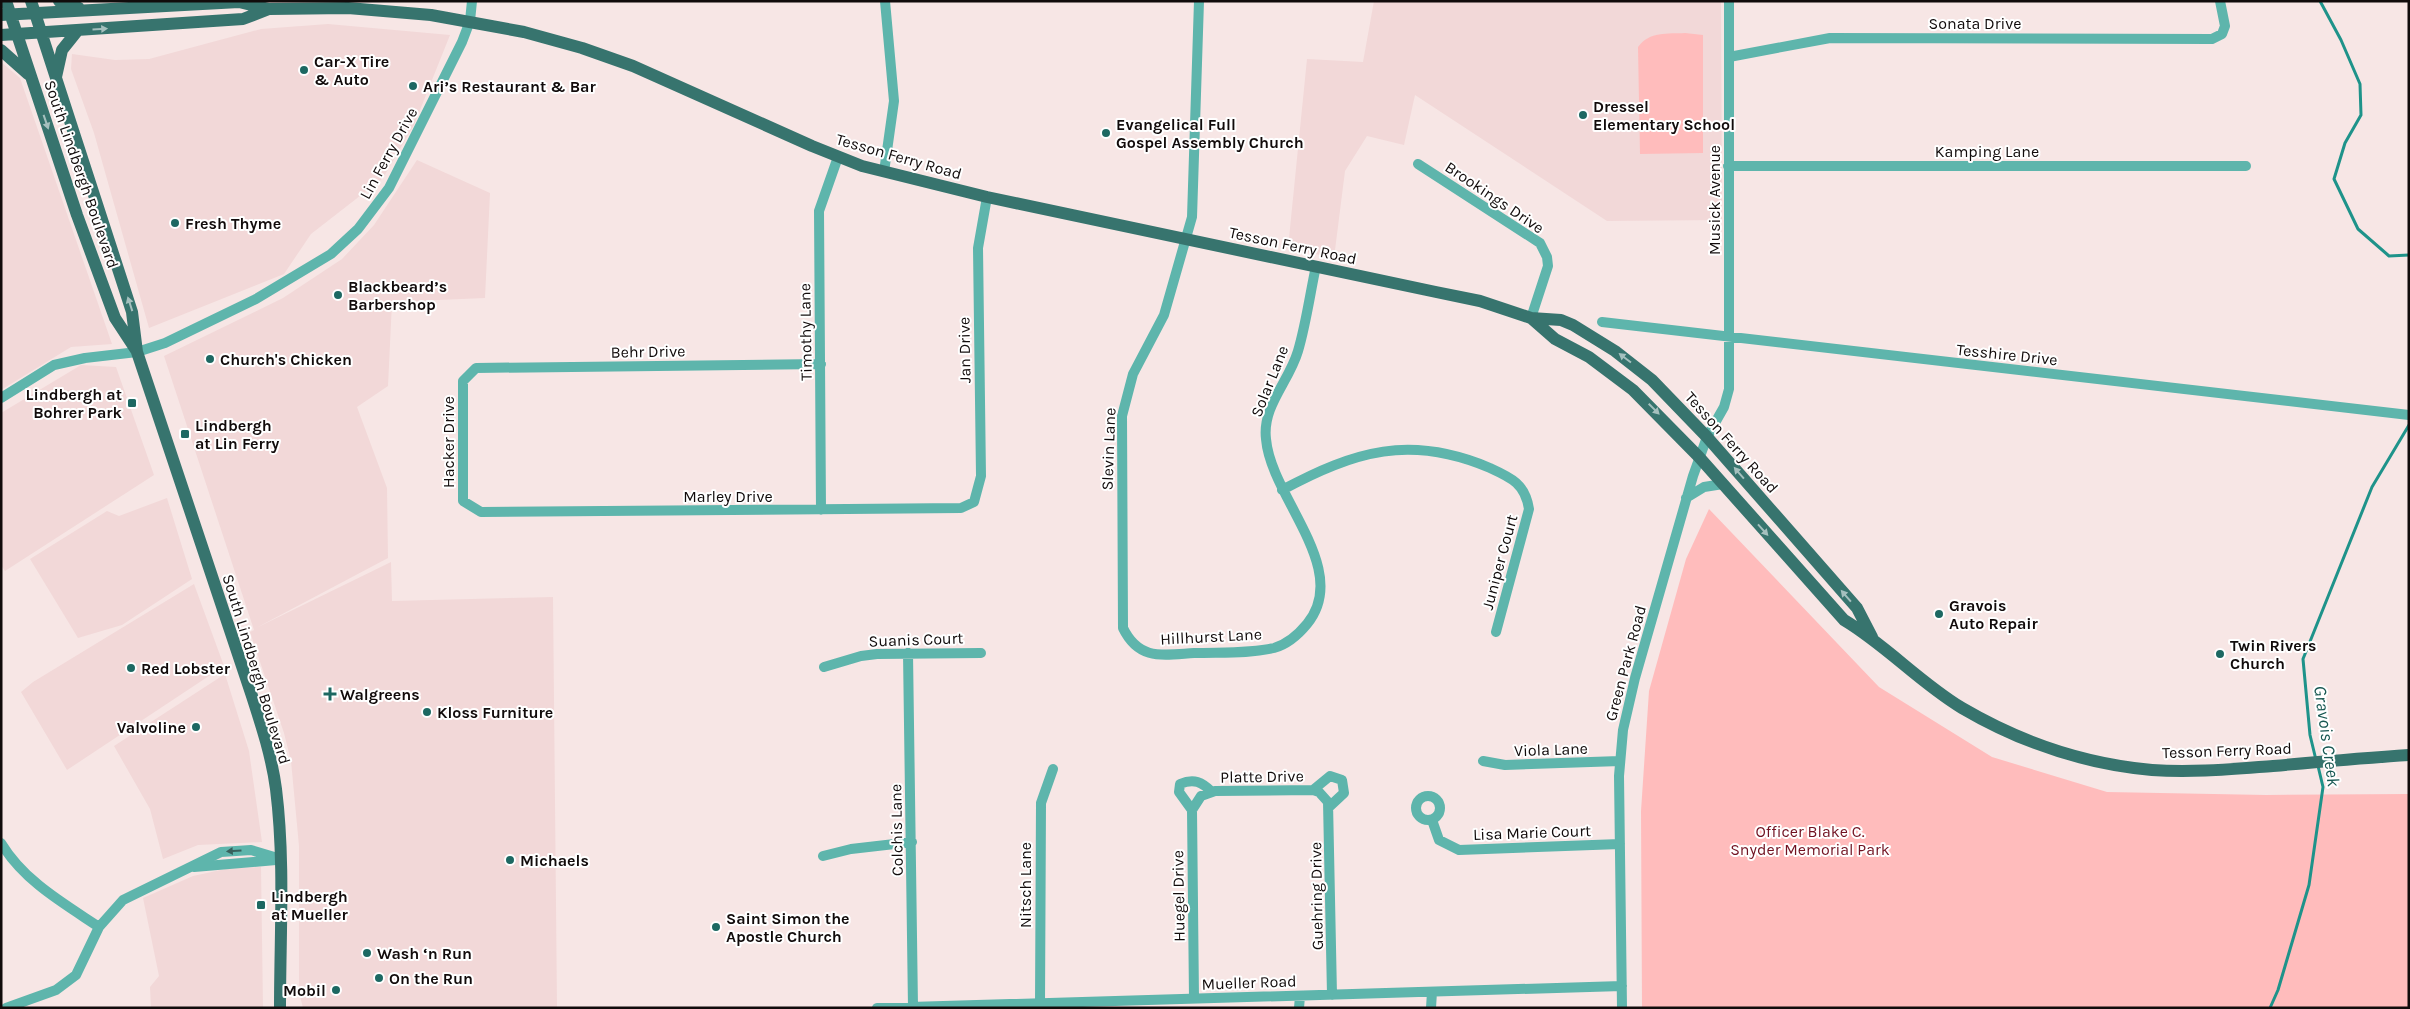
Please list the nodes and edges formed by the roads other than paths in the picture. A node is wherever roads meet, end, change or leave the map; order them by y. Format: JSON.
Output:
{"nodes":[{"id":1,"x":6,"y":1,"type":"edge"},
{"id":2,"x":59,"y":1,"type":"edge"},
{"id":3,"x":472,"y":1,"type":"edge"},
{"id":4,"x":885,"y":1,"type":"edge"},
{"id":5,"x":1199,"y":1,"type":"edge"},
{"id":6,"x":1729,"y":1,"type":"edge"},
{"id":7,"x":2220,"y":1,"type":"edge"},
{"id":8,"x":32,"y":7,"type":"edge"},
{"id":9,"x":269,"y":9,"type":"junction"},
{"id":10,"x":83,"y":10,"type":"junction"},
{"id":11,"x":6,"y":15,"type":"edge"},
{"id":12,"x":470,"y":21,"type":"junction"},
{"id":13,"x":78,"y":30,"type":"junction"},
{"id":14,"x":40,"y":32,"type":"junction"},
{"id":15,"x":16,"y":34,"type":"junction"},
{"id":16,"x":1,"y":35,"type":"edge"},
{"id":17,"x":1,"y":50,"type":"edge"},
{"id":18,"x":1729,"y":57,"type":"junction"},
{"id":19,"x":30,"y":76,"type":"junction"},
{"id":20,"x":56,"y":79,"type":"junction"},
{"id":21,"x":838,"y":157,"type":"junction"},
{"id":22,"x":1418,"y":164,"type":"dead end"},
{"id":23,"x":1728,"y":166,"type":"junction"},
{"id":24,"x":2246,"y":166,"type":"dead end"},
{"id":25,"x":884,"y":172,"type":"junction"},
{"id":26,"x":987,"y":197,"type":"junction"},
{"id":27,"x":1186,"y":238,"type":"junction"},
{"id":28,"x":1316,"y":266,"type":"junction"},
{"id":29,"x":1531,"y":318,"type":"junction"},
{"id":30,"x":1602,"y":322,"type":"dead end"},
{"id":31,"x":1730,"y":338,"type":"junction"},
{"id":32,"x":137,"y":352,"type":"junction"},
{"id":33,"x":820,"y":364,"type":"junction"},
{"id":34,"x":476,"y":368,"type":"joint"},
{"id":35,"x":1,"y":398,"type":"edge"},
{"id":36,"x":2409,"y":416,"type":"edge"},
{"id":37,"x":1708,"y":437,"type":"junction"},
{"id":38,"x":1700,"y":457,"type":"junction"},
{"id":39,"x":1723,"y":484,"type":"junction"},
{"id":40,"x":1282,"y":490,"type":"junction"},
{"id":41,"x":1686,"y":498,"type":"junction"},
{"id":42,"x":974,"y":502,"type":"joint"},
{"id":43,"x":821,"y":510,"type":"junction"},
{"id":44,"x":481,"y":512,"type":"joint"},
{"id":45,"x":1314,"y":615,"type":"joint"},
{"id":46,"x":1496,"y":632,"type":"dead end"},
{"id":47,"x":1872,"y":636,"type":"junction"},
{"id":48,"x":1130,"y":642,"type":"joint"},
{"id":49,"x":981,"y":652,"type":"dead end"},
{"id":50,"x":908,"y":654,"type":"junction"},
{"id":51,"x":824,"y":667,"type":"dead end"},
{"id":52,"x":2409,"y":754,"type":"edge"},
{"id":53,"x":1483,"y":761,"type":"dead end"},
{"id":54,"x":1620,"y":762,"type":"junction"},
{"id":55,"x":1053,"y":769,"type":"dead end"},
{"id":56,"x":1313,"y":790,"type":"junction"},
{"id":57,"x":1212,"y":792,"type":"junction"},
{"id":58,"x":1327,"y":802,"type":"junction"},
{"id":59,"x":1192,"y":810,"type":"junction"},
{"id":60,"x":1432,"y":820,"type":"dead end"},
{"id":61,"x":912,"y":842,"type":"junction"},
{"id":62,"x":1,"y":843,"type":"edge"},
{"id":63,"x":1620,"y":844,"type":"junction"},
{"id":64,"x":823,"y":856,"type":"dead end"},
{"id":65,"x":281,"y":860,"type":"junction"},
{"id":66,"x":99,"y":927,"type":"junction"},
{"id":67,"x":1622,"y":986,"type":"junction"},
{"id":68,"x":1432,"y":992,"type":"junction"},
{"id":69,"x":1332,"y":995,"type":"junction"},
{"id":70,"x":1300,"y":996,"type":"junction"},
{"id":71,"x":1194,"y":999,"type":"junction"},
{"id":72,"x":1040,"y":1003,"type":"junction"},
{"id":73,"x":1027,"y":1006,"type":"edge"},
{"id":74,"x":913,"y":1007,"type":"edge"},
{"id":75,"x":6,"y":1008,"type":"edge"},
{"id":76,"x":280,"y":1008,"type":"edge"},
{"id":77,"x":877,"y":1008,"type":"edge"},
{"id":78,"x":1299,"y":1008,"type":"edge"},
{"id":79,"x":1431,"y":1008,"type":"edge"},
{"id":80,"x":1622,"y":1008,"type":"edge"}],
"edges":[{"from":1,"to":11,"type":"main road","name":"South Lindbergh Boulevard"},
{"from":2,"to":10,"type":"main road"},
{"from":3,"to":12,"type":"street","name":"Lin Ferry Drive"},
{"from":4,"to":25,"type":"street"},
{"from":5,"to":27,"type":"street","name":"Slevin Lane"},
{"from":6,"to":18,"type":"street","name":"Musick Avenue"},
{"from":7,"to":18,"type":"street","name":"Sonata Drive"},
{"from":8,"to":10,"type":"main road","name":"Tesson Ferry Road"},
{"from":8,"to":11,"type":"main road","name":"Tesson Ferry Road"},
{"from":8,"to":14,"type":"main road","name":"South Lindbergh Boulevard"},
{"from":9,"to":10,"type":"main road","name":"Tesson Ferry Road"},
{"from":9,"to":12,"type":"main road","name":"Tesson Ferry Road"},
{"from":13,"to":9,"type":"main road","name":"Tesson Ferry Road","one_way":true},
{"from":11,"to":15,"type":"main road","name":"South Lindbergh Boulevard"},
{"from":12,"to":21,"type":"main road","name":"Tesson Ferry Road"},
{"from":12,"to":32,"type":"street","name":"Lin Ferry Drive"},
{"from":13,"to":14,"type":"main road","name":"Tesson Ferry Road"},
{"from":13,"to":20,"type":"main road"},
{"from":14,"to":15,"type":"main road","name":"Tesson Ferry Road"},
{"from":14,"to":20,"type":"main road","name":"South Lindbergh Boulevard"},
{"from":15,"to":16,"type":"main road","name":"Tesson Ferry Road"},
{"from":15,"to":19,"type":"main road","name":"South Lindbergh Boulevard"},
{"from":17,"to":19,"type":"main road"},
{"from":18,"to":23,"type":"street","name":"Musick Avenue"},
{"from":19,"to":32,"type":"main road","name":"South Lindbergh Boulevard","one_way":true},
{"from":32,"to":20,"type":"main road","name":"South Lindbergh Boulevard","one_way":true},
{"from":21,"to":25,"type":"main road","name":"Tesson Ferry Road"},
{"from":21,"to":33,"type":"street","name":"Timothy Lane"},
{"from":22,"to":29,"type":"street","name":"Brookings Drive"},
{"from":23,"to":24,"type":"street","name":"Kamping Lane"},
{"from":23,"to":31,"type":"street","name":"Musick Avenue"},
{"from":25,"to":26,"type":"main road","name":"Tesson Ferry Road"},
{"from":26,"to":27,"type":"main road","name":"Tesson Ferry Road"},
{"from":26,"to":42,"type":"street","name":"Jan Drive"},
{"from":27,"to":28,"type":"main road","name":"Tesson Ferry Road"},
{"from":27,"to":48,"type":"street","name":"Slevin Lane"},
{"from":28,"to":29,"type":"main road","name":"Tesson Ferry Road"},
{"from":28,"to":40,"type":"street","name":"Solar Lane"},
{"from":37,"to":29,"type":"main road","name":"Tesson Ferry Road","one_way":true},
{"from":29,"to":38,"type":"main road","name":"Tesson Ferry Road","one_way":true},
{"from":30,"to":31,"type":"street","name":"Tesshire Drive"},
{"from":31,"to":36,"type":"street","name":"Tesshire Drive"},
{"from":31,"to":37,"type":"street","name":"Green Park Road"},
{"from":32,"to":35,"type":"street","name":"Lin Ferry Drive"},
{"from":32,"to":65,"type":"main road","name":"South Lindbergh Boulevard"},
{"from":33,"to":34,"type":"street","name":"Behr Drive"},
{"from":33,"to":43,"type":"street","name":"Timothy Lane"},
{"from":34,"to":44,"type":"street","name":"Hacker Drive"},
{"from":37,"to":38,"type":"street","name":"Green Park Road"},
{"from":47,"to":37,"type":"main road","name":"Tesson Ferry Road","one_way":true},
{"from":38,"to":39,"type":"main road","name":"Tesson Ferry Road"},
{"from":38,"to":41,"type":"street","name":"Green Park Road"},
{"from":39,"to":41,"type":"street"},
{"from":39,"to":47,"type":"main road","name":"Tesson Ferry Road","one_way":true},
{"from":40,"to":45,"type":"street","name":"Solar Lane"},
{"from":40,"to":46,"type":"street","name":"Juniper Court"},
{"from":41,"to":54,"type":"street","name":"Green Park Road"},
{"from":42,"to":43,"type":"street","name":"Marley Drive"},
{"from":43,"to":44,"type":"street","name":"Marley Drive"},
{"from":45,"to":48,"type":"street","name":"Hillhurst Lane"},
{"from":47,"to":52,"type":"main road","name":"Tesson Ferry Road"},
{"from":49,"to":50,"type":"street","name":"Suanis Court"},
{"from":50,"to":51,"type":"street","name":"Suanis Court"},
{"from":50,"to":61,"type":"street","name":"Colchis Lane"},
{"from":53,"to":54,"type":"street","name":"Viola Lane"},
{"from":54,"to":63,"type":"street","name":"Green Park Road"},
{"from":55,"to":72,"type":"street","name":"Nitsch Lane"},
{"from":56,"to":57,"type":"street","name":"Platte Drive"},
{"from":56,"to":58,"type":"street","name":"Platte Drive"},
{"from":56,"to":58,"type":"street","name":"Platte Drive"},
{"from":57,"to":59,"type":"street","name":"Platte Drive"},
{"from":57,"to":59,"type":"street","name":"Platte Drive"},
{"from":58,"to":69,"type":"street","name":"Guehring Drive"},
{"from":59,"to":71,"type":"street","name":"Huegel Drive"},
{"from":60,"to":63,"type":"street","name":"Lisa Marie Court"},
{"from":61,"to":64,"type":"street"},
{"from":61,"to":74,"type":"street","name":"Colchis Lane"},
{"from":62,"to":66,"type":"street"},
{"from":63,"to":67,"type":"street","name":"Green Park Road"},
{"from":65,"to":66,"type":"street"},
{"from":65,"to":76,"type":"main road","name":"South Lindbergh Boulevard"},
{"from":66,"to":75,"type":"street"},
{"from":67,"to":68,"type":"street","name":"Mueller Road"},
{"from":67,"to":80,"type":"street","name":"Green Park Road"},
{"from":68,"to":69,"type":"street","name":"Mueller Road"},
{"from":68,"to":79,"type":"street"},
{"from":69,"to":70,"type":"street","name":"Mueller Road"},
{"from":70,"to":71,"type":"street","name":"Mueller Road"},
{"from":70,"to":78,"type":"street"},
{"from":71,"to":72,"type":"street","name":"Mueller Road"},
{"from":72,"to":73,"type":"street","name":"Mueller Road"},
{"from":73,"to":74,"type":"street","name":"Mueller Road"},
{"from":74,"to":77,"type":"street","name":"Mueller Road"}]}
